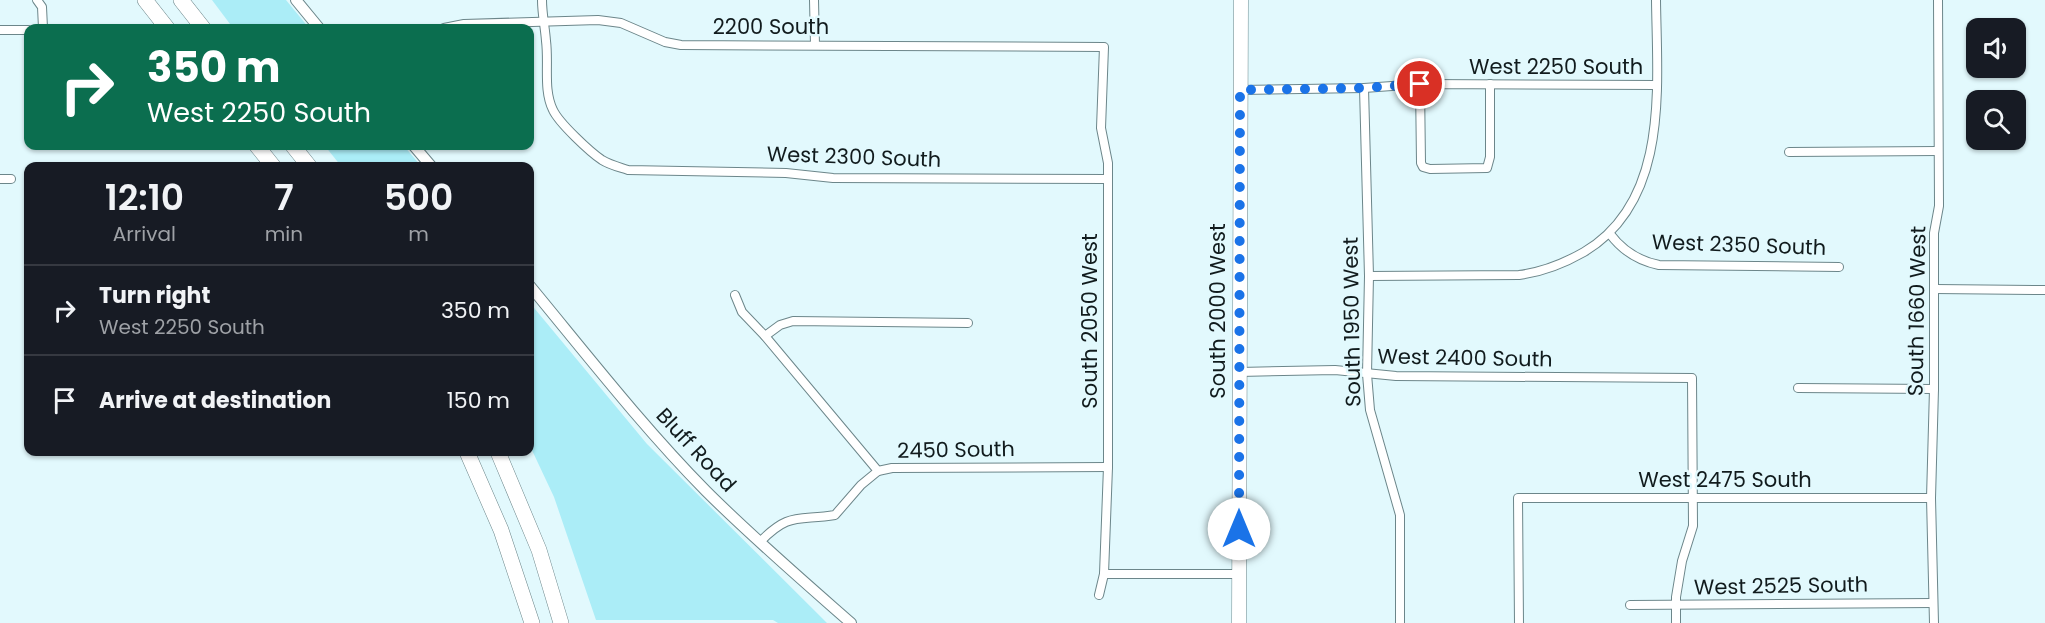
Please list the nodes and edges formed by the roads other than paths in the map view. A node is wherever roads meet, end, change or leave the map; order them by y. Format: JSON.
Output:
{"nodes":[{"id":1,"x":37,"y":0,"type":"edge"},
{"id":2,"x":145,"y":0,"type":"edge"},
{"id":3,"x":181,"y":0,"type":"edge"},
{"id":4,"x":296,"y":0,"type":"edge"},
{"id":5,"x":542,"y":0,"type":"edge"},
{"id":6,"x":814,"y":0,"type":"edge"},
{"id":7,"x":1241,"y":0,"type":"edge"},
{"id":8,"x":1656,"y":0,"type":"edge"},
{"id":9,"x":1938,"y":0,"type":"edge"},
{"id":10,"x":543,"y":23,"type":"junction"},
{"id":11,"x":43,"y":24,"type":"edge"},
{"id":12,"x":164,"y":24,"type":"edge"},
{"id":13,"x":199,"y":24,"type":"edge"},
{"id":14,"x":316,"y":24,"type":"edge"},
{"id":15,"x":464,"y":24,"type":"edge"},
{"id":16,"x":0,"y":30,"type":"edge"},
{"id":17,"x":24,"y":30,"type":"edge"},
{"id":18,"x":815,"y":45,"type":"junction"},
{"id":19,"x":1104,"y":47,"type":"joint"},
{"id":20,"x":1420,"y":84,"type":"junction"},
{"id":21,"x":1490,"y":84,"type":"junction"},
{"id":22,"x":1657,"y":85,"type":"junction"},
{"id":23,"x":1364,"y":88,"type":"junction"},
{"id":24,"x":1240,"y":90,"type":"junction"},
{"id":25,"x":260,"y":150,"type":"edge"},
{"id":26,"x":296,"y":150,"type":"edge"},
{"id":27,"x":417,"y":150,"type":"edge"},
{"id":28,"x":1938,"y":151,"type":"junction"},
{"id":29,"x":1789,"y":152,"type":"dead end"},
{"id":30,"x":270,"y":162,"type":"edge"},
{"id":31,"x":306,"y":162,"type":"edge"},
{"id":32,"x":428,"y":162,"type":"edge"},
{"id":33,"x":0,"y":179,"type":"edge"},
{"id":34,"x":12,"y":179,"type":"dead end"},
{"id":35,"x":1108,"y":179,"type":"junction"},
{"id":36,"x":1610,"y":234,"type":"junction"},
{"id":37,"x":1839,"y":267,"type":"dead end"},
{"id":38,"x":1369,"y":276,"type":"junction"},
{"id":39,"x":1935,"y":289,"type":"junction"},
{"id":40,"x":2045,"y":290,"type":"edge"},
{"id":41,"x":534,"y":291,"type":"edge"},
{"id":42,"x":735,"y":295,"type":"dead end"},
{"id":43,"x":968,"y":322,"type":"dead end"},
{"id":44,"x":765,"y":336,"type":"junction"},
{"id":45,"x":1239,"y":372,"type":"junction"},
{"id":46,"x":1367,"y":375,"type":"junction"},
{"id":47,"x":1798,"y":388,"type":"dead end"},
{"id":48,"x":1934,"y":389,"type":"junction"},
{"id":49,"x":469,"y":456,"type":"edge"},
{"id":50,"x":500,"y":456,"type":"edge"},
{"id":51,"x":1108,"y":467,"type":"junction"},
{"id":52,"x":878,"y":471,"type":"junction"},
{"id":53,"x":1693,"y":497,"type":"junction"},
{"id":54,"x":1931,"y":498,"type":"junction"},
{"id":55,"x":760,"y":542,"type":"junction"},
{"id":56,"x":1104,"y":574,"type":"junction"},
{"id":57,"x":1239,"y":574,"type":"junction"},
{"id":58,"x":1098,"y":595,"type":"dead end"},
{"id":59,"x":1933,"y":603,"type":"junction"},
{"id":60,"x":1630,"y":605,"type":"dead end"},
{"id":61,"x":1676,"y":605,"type":"junction"},
{"id":62,"x":532,"y":623,"type":"edge"},
{"id":63,"x":561,"y":623,"type":"edge"},
{"id":64,"x":851,"y":623,"type":"edge"},
{"id":65,"x":1239,"y":623,"type":"edge"},
{"id":66,"x":1400,"y":623,"type":"edge"},
{"id":67,"x":1519,"y":623,"type":"edge"},
{"id":68,"x":1676,"y":623,"type":"edge"},
{"id":69,"x":1934,"y":623,"type":"edge"}],
"edges":[{"from":1,"to":11,"type":"street"},
{"from":2,"to":12,"type":"highway"},
{"from":3,"to":13,"type":"highway"},
{"from":4,"to":14,"type":"street"},
{"from":5,"to":10,"type":"street"},
{"from":6,"to":18,"type":"street"},
{"from":7,"to":24,"type":"main road","name":"South 2000 West"},
{"from":8,"to":22,"type":"street"},
{"from":9,"to":28,"type":"street","name":"South 1660 West"},
{"from":10,"to":15,"type":"street","name":"2200 South"},
{"from":10,"to":18,"type":"street","name":"2200 South"},
{"from":10,"to":35,"type":"street","name":"West 2300 South"},
{"from":16,"to":17,"type":"street"},
{"from":18,"to":19,"type":"street","name":"2200 South"},
{"from":19,"to":35,"type":"street","name":"South 2050 West"},
{"from":20,"to":21,"type":"street","name":"West 2250 South"},
{"from":20,"to":21,"type":"street"},
{"from":20,"to":23,"type":"street","name":"West 2250 South"},
{"from":21,"to":22,"type":"street","name":"West 2250 South"},
{"from":22,"to":36,"type":"street"},
{"from":23,"to":24,"type":"street","name":"West 2250 South"},
{"from":23,"to":38,"type":"street","name":"South 1950 West"},
{"from":24,"to":45,"type":"main road","name":"South 2000 West"},
{"from":25,"to":30,"type":"highway"},
{"from":26,"to":31,"type":"highway"},
{"from":27,"to":32,"type":"street"},
{"from":28,"to":29,"type":"street"},
{"from":28,"to":39,"type":"street","name":"South 1660 West"},
{"from":33,"to":34,"type":"street"},
{"from":35,"to":51,"type":"street","name":"South 2050 West"},
{"from":36,"to":37,"type":"street","name":"West 2350 South"},
{"from":36,"to":38,"type":"street"},
{"from":38,"to":46,"type":"street","name":"South 1950 West"},
{"from":39,"to":40,"type":"street"},
{"from":39,"to":48,"type":"street","name":"South 1660 West"},
{"from":41,"to":55,"type":"street","name":"Bluff Road"},
{"from":42,"to":44,"type":"street"},
{"from":43,"to":44,"type":"street"},
{"from":44,"to":52,"type":"street"},
{"from":45,"to":46,"type":"street","name":"West 2400 South"},
{"from":45,"to":57,"type":"main road","name":"South 2000 West"},
{"from":46,"to":53,"type":"street","name":"West 2400 South"},
{"from":46,"to":66,"type":"street","name":"South 1950 West"},
{"from":47,"to":48,"type":"street"},
{"from":48,"to":54,"type":"street","name":"South 1660 West"},
{"from":49,"to":62,"type":"highway"},
{"from":50,"to":63,"type":"highway"},
{"from":51,"to":52,"type":"street","name":"2450 South"},
{"from":51,"to":56,"type":"street","name":"South 2050 West"},
{"from":52,"to":55,"type":"street","name":"2450 South"},
{"from":53,"to":54,"type":"street","name":"West 2475 South"},
{"from":53,"to":61,"type":"street"},
{"from":53,"to":67,"type":"street","name":"West 2475 South"},
{"from":54,"to":59,"type":"street","name":"South 1660 West"},
{"from":55,"to":64,"type":"street","name":"Bluff Road"},
{"from":56,"to":57,"type":"street"},
{"from":56,"to":58,"type":"street","name":"South 2050 West"},
{"from":57,"to":65,"type":"main road","name":"South 2000 West"},
{"from":59,"to":61,"type":"street","name":"West 2525 South"},
{"from":59,"to":69,"type":"street","name":"South 1660 West"},
{"from":60,"to":61,"type":"street","name":"West 2525 South"},
{"from":61,"to":68,"type":"street"}]}
